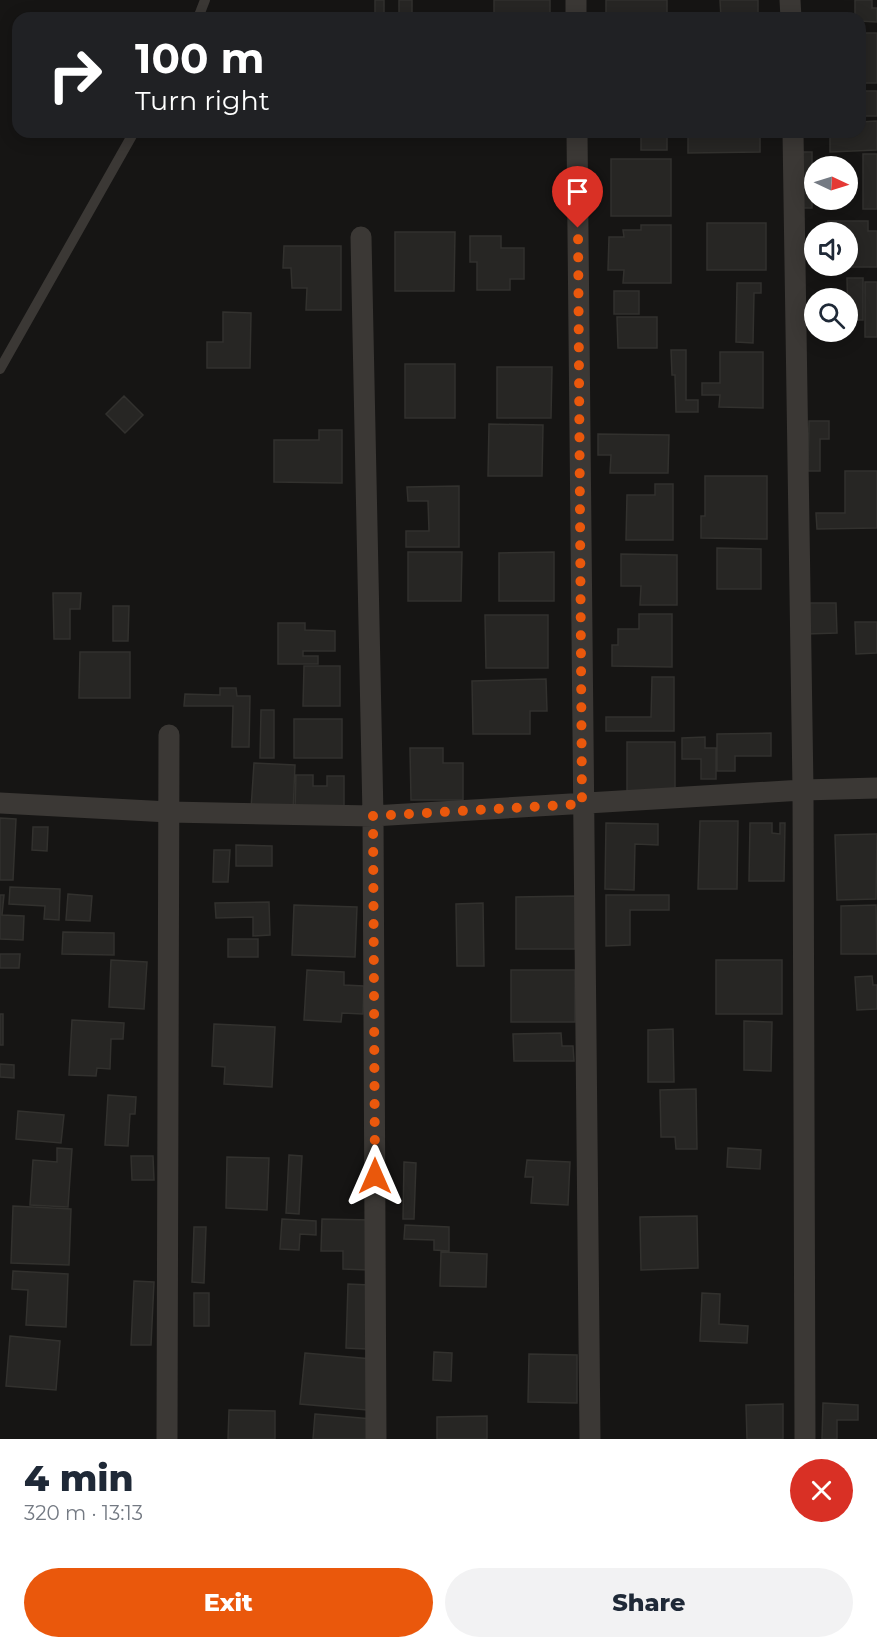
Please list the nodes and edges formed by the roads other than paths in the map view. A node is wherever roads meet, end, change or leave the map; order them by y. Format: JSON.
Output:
{"nodes":[{"id":1,"x":131,"y":138,"type":"edge"},
{"id":2,"x":577,"y":138,"type":"edge"},
{"id":3,"x":792,"y":138,"type":"edge"},
{"id":4,"x":361,"y":237,"type":"dead end"},
{"id":5,"x":0,"y":369,"type":"edge"},
{"id":6,"x":169,"y":735,"type":"dead end"},
{"id":7,"x":877,"y":789,"type":"edge"},
{"id":8,"x":803,"y":790,"type":"junction"},
{"id":9,"x":0,"y":803,"type":"edge"},
{"id":10,"x":582,"y":804,"type":"junction"},
{"id":11,"x":169,"y":812,"type":"junction"},
{"id":12,"x":373,"y":816,"type":"junction"},
{"id":13,"x":167,"y":1439,"type":"edge"},
{"id":14,"x":376,"y":1439,"type":"edge"},
{"id":15,"x":590,"y":1439,"type":"edge"},
{"id":16,"x":805,"y":1439,"type":"edge"}],
"edges":[{"from":1,"to":5,"type":"lane"},
{"from":2,"to":10,"type":"street"},
{"from":3,"to":8,"type":"street"},
{"from":4,"to":12,"type":"street"},
{"from":6,"to":11,"type":"street"},
{"from":7,"to":8,"type":"street"},
{"from":8,"to":10,"type":"street"},
{"from":8,"to":16,"type":"street"},
{"from":9,"to":11,"type":"street"},
{"from":10,"to":12,"type":"street"},
{"from":10,"to":15,"type":"street"},
{"from":11,"to":12,"type":"street"},
{"from":11,"to":13,"type":"street"},
{"from":12,"to":14,"type":"street"}]}
